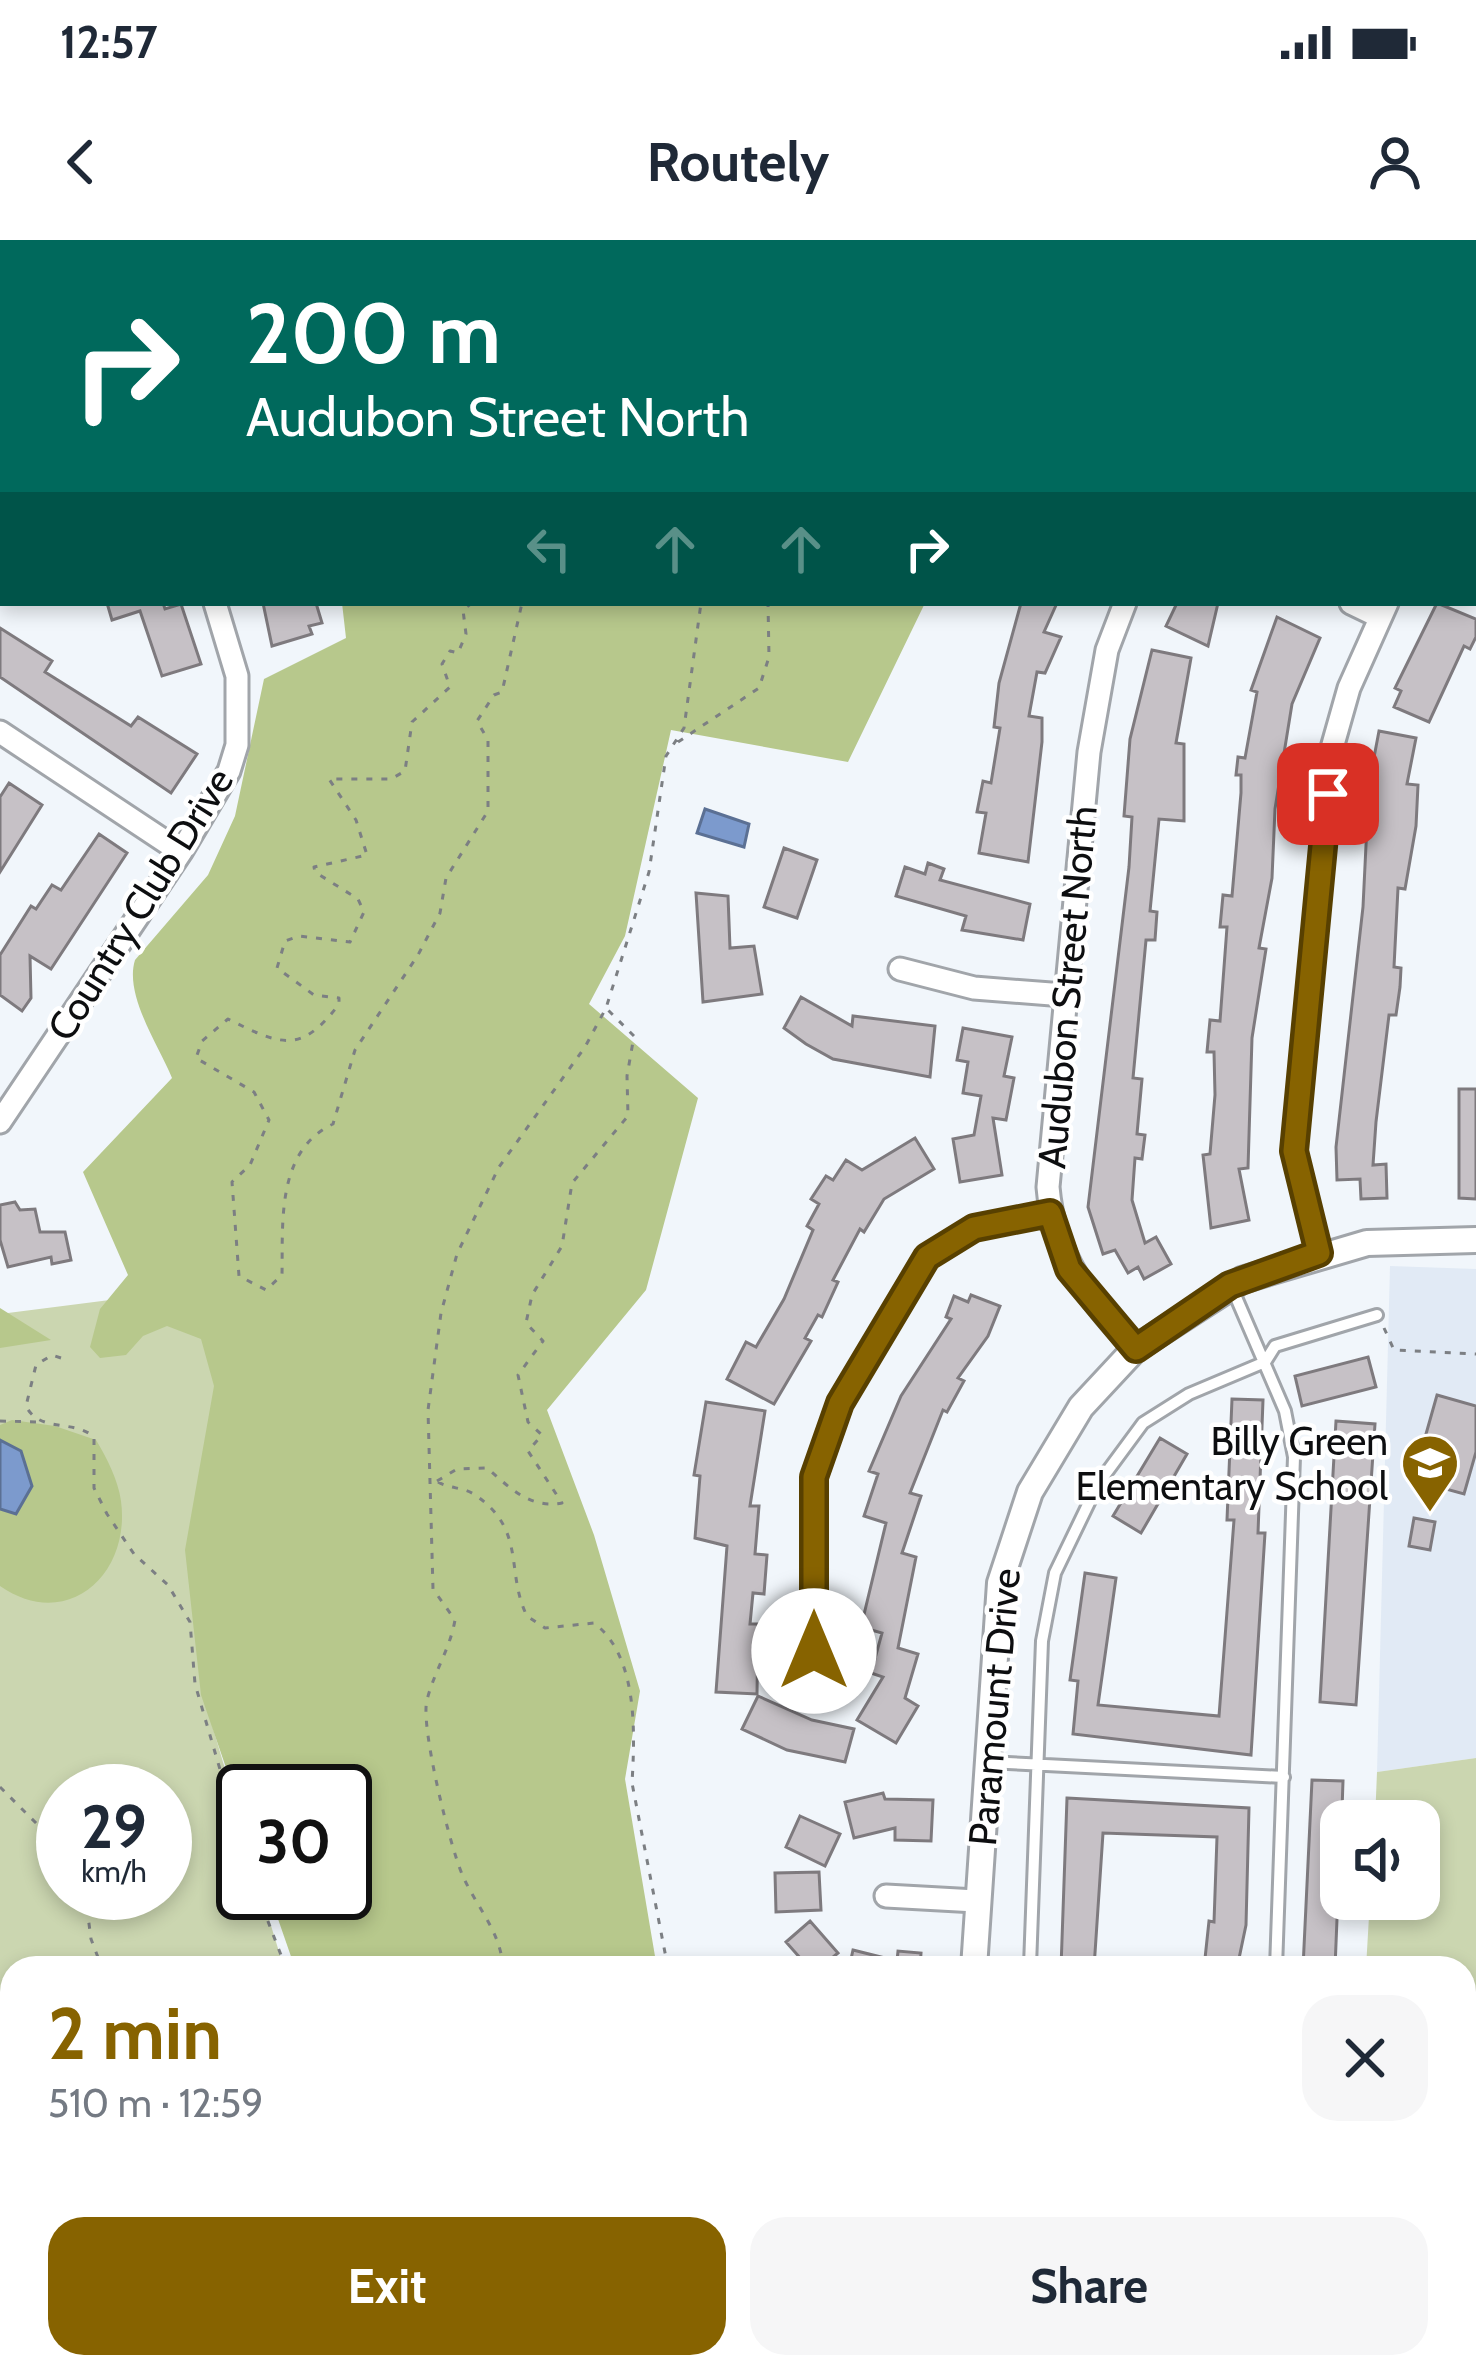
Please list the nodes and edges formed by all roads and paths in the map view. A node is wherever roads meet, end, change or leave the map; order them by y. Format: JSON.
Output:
{"nodes":[{"id":1,"x":215,"y":606,"type":"edge"},
{"id":2,"x":468,"y":606,"type":"edge"},
{"id":3,"x":521,"y":606,"type":"edge"},
{"id":4,"x":701,"y":606,"type":"edge"},
{"id":5,"x":768,"y":606,"type":"edge"},
{"id":6,"x":1124,"y":606,"type":"edge"},
{"id":7,"x":1384,"y":610,"type":"edge"},
{"id":8,"x":0,"y":731,"type":"edge"},
{"id":9,"x":672,"y":746,"type":"junction"},
{"id":10,"x":181,"y":852,"type":"junction"},
{"id":11,"x":900,"y":969,"type":"dead end"},
{"id":12,"x":1064,"y":995,"type":"junction"},
{"id":13,"x":605,"y":1008,"type":"junction"},
{"id":14,"x":0,"y":1122,"type":"edge"},
{"id":15,"x":1050,"y":1213,"type":"junction"},
{"id":16,"x":1476,"y":1240,"type":"edge"},
{"id":17,"x":1319,"y":1253,"type":"junction"},
{"id":18,"x":1230,"y":1285,"type":"junction"},
{"id":19,"x":1377,"y":1315,"type":"joint"},
{"id":20,"x":1136,"y":1349,"type":"junction"},
{"id":21,"x":1476,"y":1354,"type":"edge"},
{"id":22,"x":61,"y":1358,"type":"dead end"},
{"id":23,"x":1265,"y":1362,"type":"junction"},
{"id":24,"x":0,"y":1421,"type":"edge"},
{"id":25,"x":42,"y":1422,"type":"junction"},
{"id":26,"x":435,"y":1479,"type":"junction"},
{"id":27,"x":814,"y":1651,"type":"dead end"},
{"id":28,"x":985,"y":1762,"type":"junction"},
{"id":29,"x":218,"y":1764,"type":"edge"},
{"id":30,"x":1039,"y":1767,"type":"junction"},
{"id":31,"x":1284,"y":1777,"type":"junction"},
{"id":32,"x":0,"y":1787,"type":"edge"},
{"id":33,"x":36,"y":1823,"type":"edge"},
{"id":34,"x":886,"y":1896,"type":"dead end"},
{"id":35,"x":976,"y":1901,"type":"junction"},
{"id":36,"x":89,"y":1920,"type":"edge"},
{"id":37,"x":267,"y":1920,"type":"edge"},
{"id":38,"x":97,"y":1956,"type":"edge"},
{"id":39,"x":281,"y":1956,"type":"edge"},
{"id":40,"x":502,"y":1956,"type":"edge"},
{"id":41,"x":666,"y":1956,"type":"edge"},
{"id":42,"x":974,"y":1956,"type":"edge"},
{"id":43,"x":1030,"y":1956,"type":"edge"},
{"id":44,"x":1277,"y":1956,"type":"edge"}],
"edges":[{"from":1,"to":10,"type":"street","name":"Country Club Drive"},
{"from":2,"to":3,"type":"path"},
{"from":4,"to":9,"type":"path"},
{"from":5,"to":9,"type":"path"},
{"from":6,"to":12,"type":"street","name":"Audubon Street North"},
{"from":7,"to":17,"type":"street"},
{"from":8,"to":10,"type":"street"},
{"from":9,"to":13,"type":"path"},
{"from":10,"to":14,"type":"street","name":"Country Club Drive"},
{"from":11,"to":12,"type":"street"},
{"from":12,"to":15,"type":"street","name":"Audubon Street North"},
{"from":13,"to":26,"type":"path"},
{"from":13,"to":26,"type":"path"},
{"from":15,"to":20,"type":"street","name":"Audubon Street North"},
{"from":15,"to":27,"type":"street"},
{"from":16,"to":17,"type":"street","name":"Paramount Drive"},
{"from":17,"to":18,"type":"street","name":"Paramount Drive"},
{"from":18,"to":20,"type":"street","name":"Paramount Drive"},
{"from":18,"to":23,"type":"lane"},
{"from":19,"to":21,"type":"path"},
{"from":19,"to":23,"type":"lane"},
{"from":20,"to":28,"type":"street","name":"Paramount Drive"},
{"from":22,"to":25,"type":"path"},
{"from":23,"to":30,"type":"lane"},
{"from":23,"to":31,"type":"lane"},
{"from":24,"to":25,"type":"path"},
{"from":25,"to":29,"type":"path"},
{"from":26,"to":40,"type":"path"},
{"from":26,"to":41,"type":"path"},
{"from":28,"to":30,"type":"lane"},
{"from":28,"to":35,"type":"street","name":"Paramount Drive"},
{"from":30,"to":31,"type":"lane"},
{"from":30,"to":43,"type":"lane"},
{"from":31,"to":44,"type":"lane"},
{"from":32,"to":33,"type":"path"},
{"from":34,"to":35,"type":"street"},
{"from":35,"to":42,"type":"street","name":"Paramount Drive"},
{"from":36,"to":38,"type":"path"},
{"from":37,"to":39,"type":"path"}]}
